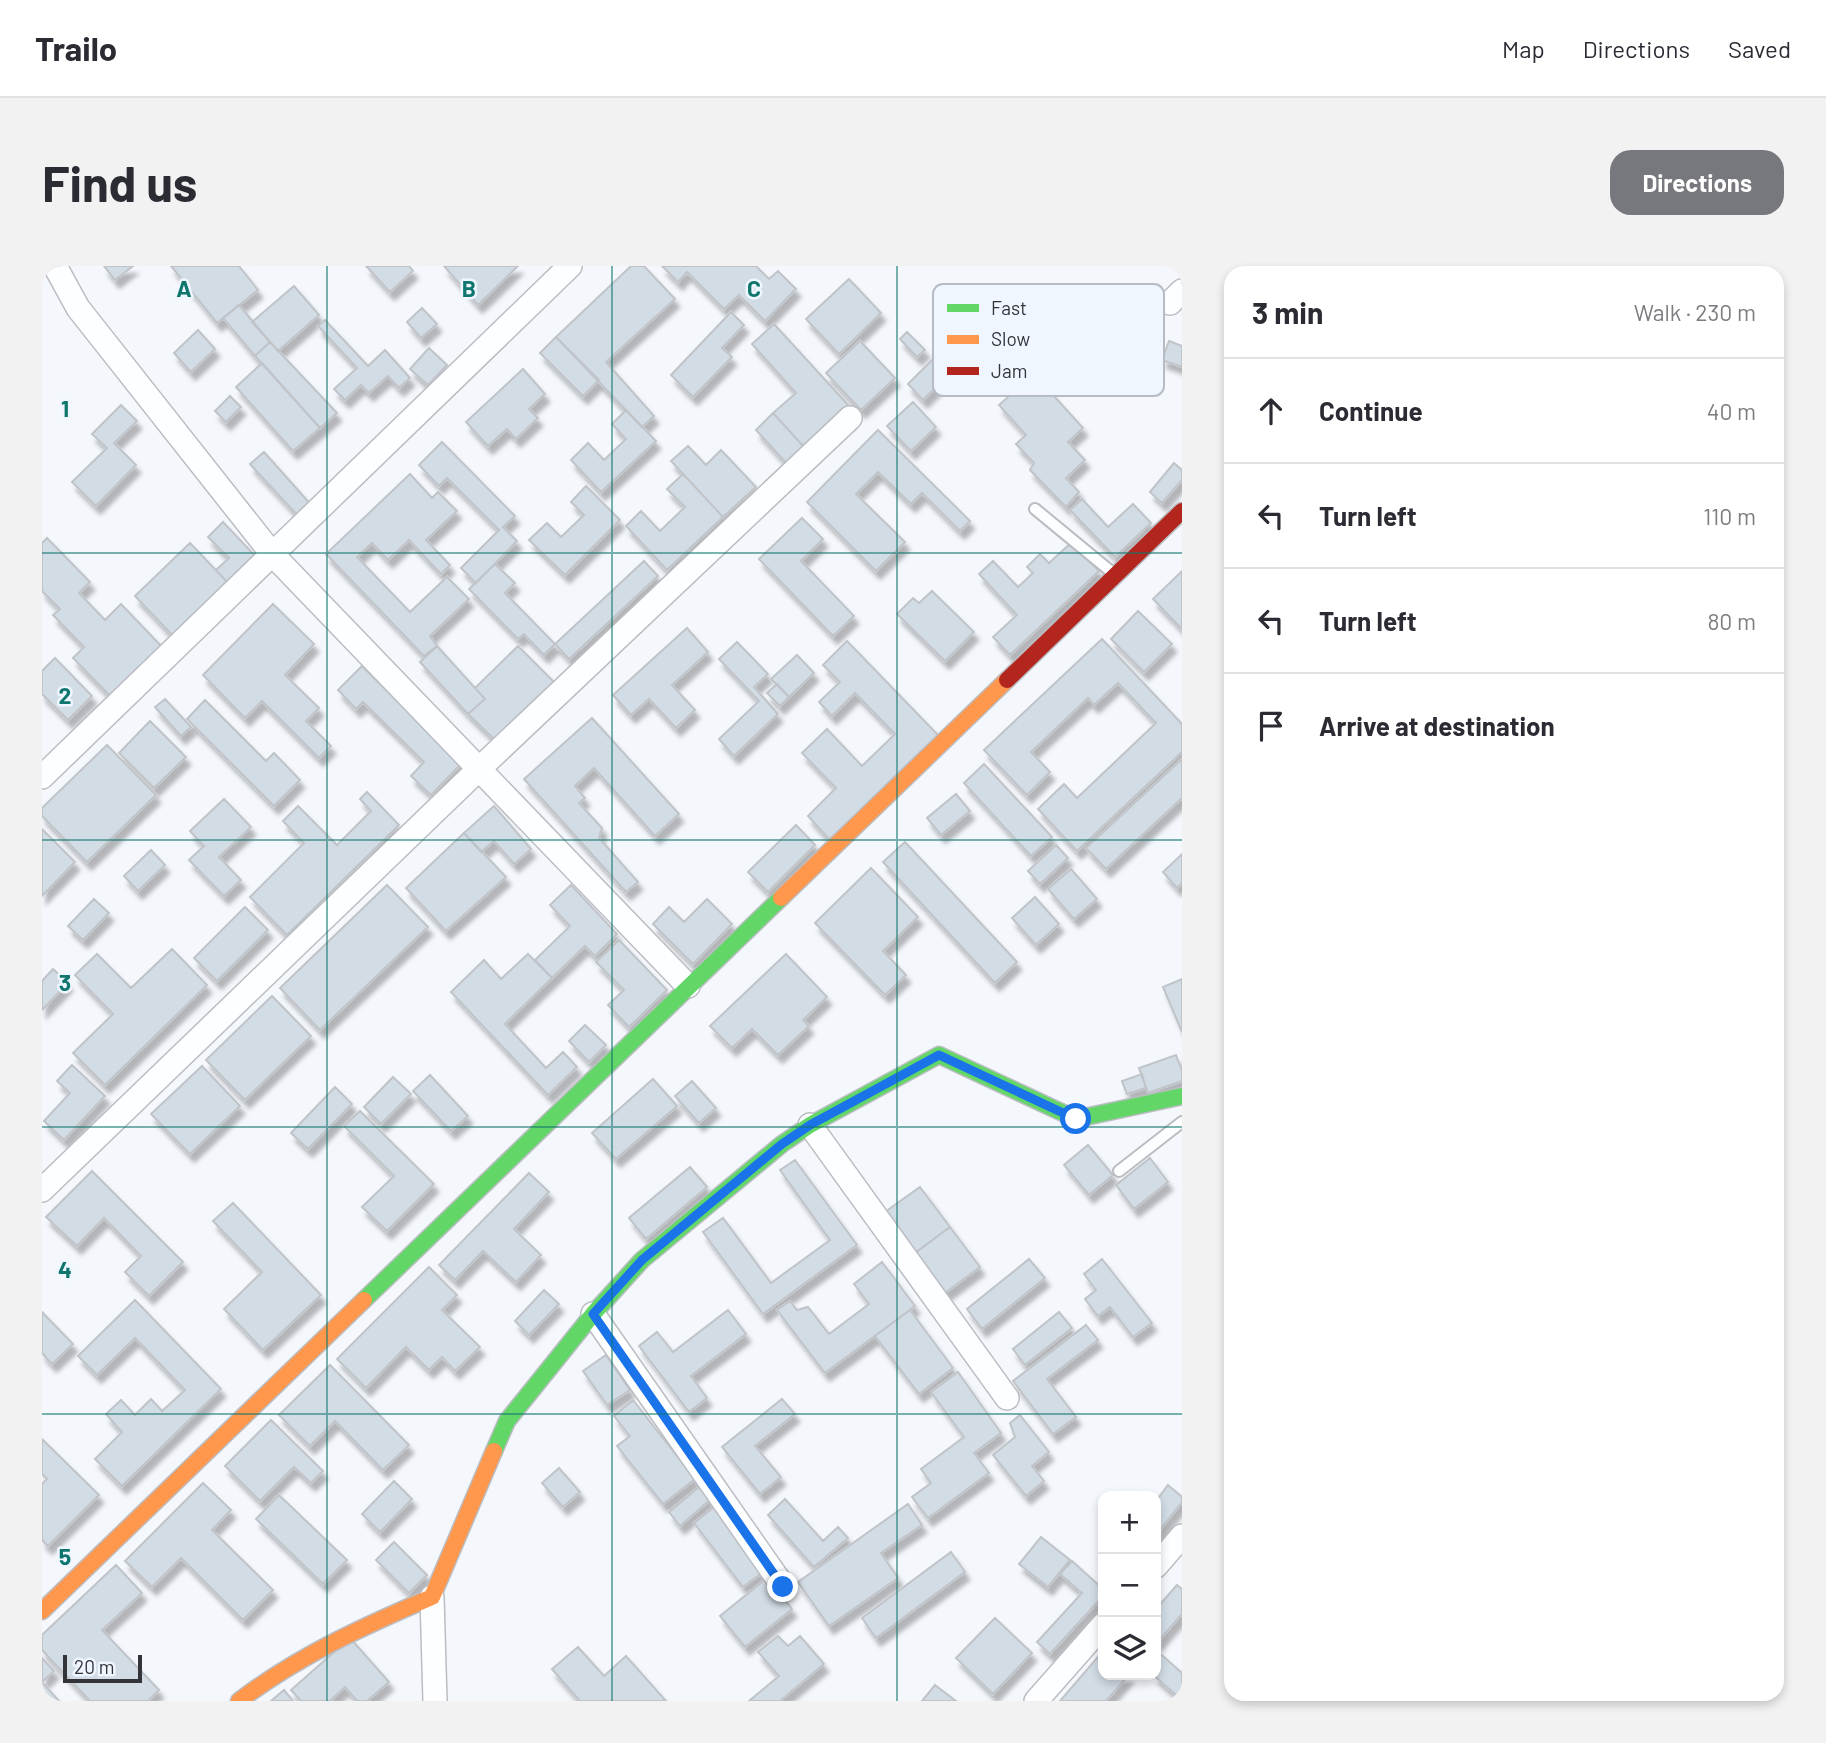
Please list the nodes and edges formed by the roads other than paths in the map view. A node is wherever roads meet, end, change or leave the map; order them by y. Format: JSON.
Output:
{"nodes":[{"id":1,"x":55,"y":266,"type":"edge"},
{"id":2,"x":570,"y":266,"type":"edge"},
{"id":3,"x":850,"y":418,"type":"dead end"},
{"id":4,"x":1035,"y":509,"type":"dead end"},
{"id":5,"x":1182,"y":511,"type":"edge"},
{"id":6,"x":273,"y":555,"type":"junction"},
{"id":7,"x":1116,"y":576,"type":"junction"},
{"id":8,"x":480,"y":768,"type":"junction"},
{"id":9,"x":42,"y":777,"type":"edge"},
{"id":10,"x":688,"y":986,"type":"junction"},
{"id":11,"x":1182,"y":1096,"type":"edge"},
{"id":12,"x":1182,"y":1122,"type":"edge"},
{"id":13,"x":810,"y":1125,"type":"junction"},
{"id":14,"x":1119,"y":1171,"type":"dead end"},
{"id":15,"x":42,"y":1190,"type":"edge"},
{"id":16,"x":593,"y":1314,"type":"junction"},
{"id":17,"x":1007,"y":1398,"type":"dead end"},
{"id":18,"x":1178,"y":1547,"type":"edge"},
{"id":19,"x":1161,"y":1562,"type":"edge"},
{"id":20,"x":783,"y":1587,"type":"dead end"},
{"id":21,"x":432,"y":1597,"type":"junction"},
{"id":22,"x":42,"y":1611,"type":"edge"},
{"id":23,"x":1098,"y":1631,"type":"edge"},
{"id":24,"x":239,"y":1701,"type":"edge"},
{"id":25,"x":435,"y":1701,"type":"edge"},
{"id":26,"x":1036,"y":1701,"type":"edge"}],
"edges":[{"from":1,"to":6,"type":"street"},
{"from":2,"to":6,"type":"street"},
{"from":3,"to":8,"type":"street"},
{"from":4,"to":7,"type":"lane"},
{"from":5,"to":7,"type":"street"},
{"from":6,"to":8,"type":"street"},
{"from":6,"to":9,"type":"street"},
{"from":7,"to":10,"type":"street"},
{"from":8,"to":10,"type":"street"},
{"from":8,"to":15,"type":"street"},
{"from":10,"to":22,"type":"street"},
{"from":11,"to":13,"type":"street"},
{"from":12,"to":14,"type":"lane"},
{"from":13,"to":16,"type":"street"},
{"from":13,"to":17,"type":"street"},
{"from":16,"to":20,"type":"street"},
{"from":16,"to":21,"type":"street"},
{"from":18,"to":19,"type":"street"},
{"from":21,"to":24,"type":"street"},
{"from":21,"to":25,"type":"street"},
{"from":23,"to":26,"type":"street"}]}
